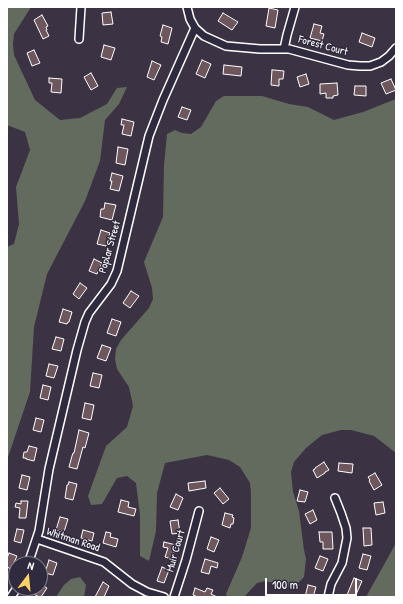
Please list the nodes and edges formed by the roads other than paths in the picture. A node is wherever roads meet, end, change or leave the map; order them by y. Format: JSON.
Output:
{"nodes":[{"id":1,"x":81,"y":7,"type":"edge"},
{"id":2,"x":187,"y":7,"type":"edge"},
{"id":3,"x":295,"y":7,"type":"edge"},
{"id":4,"x":196,"y":28,"type":"junction"},
{"id":5,"x":79,"y":40,"type":"dead end"},
{"id":6,"x":396,"y":48,"type":"edge"},
{"id":7,"x":284,"y":49,"type":"junction"},
{"id":8,"x":335,"y":498,"type":"dead end"},
{"id":9,"x":199,"y":511,"type":"dead end"},
{"id":10,"x":37,"y":539,"type":"junction"},
{"id":11,"x":31,"y":556,"type":"edge"},
{"id":12,"x":164,"y":597,"type":"edge"},
{"id":13,"x":174,"y":597,"type":"edge"},
{"id":14,"x":328,"y":597,"type":"edge"}],
"edges":[{"from":1,"to":5,"type":"street"},
{"from":2,"to":4,"type":"street"},
{"from":3,"to":7,"type":"street"},
{"from":4,"to":7,"type":"street","name":"Forest Court"},
{"from":4,"to":10,"type":"street","name":"Poplar Street"},
{"from":6,"to":7,"type":"street","name":"Forest Court"},
{"from":8,"to":14,"type":"street"},
{"from":9,"to":13,"type":"street","name":"Muir Court"},
{"from":10,"to":11,"type":"street","name":"Poplar Street"},
{"from":10,"to":12,"type":"street","name":"Whitman Road"}]}
